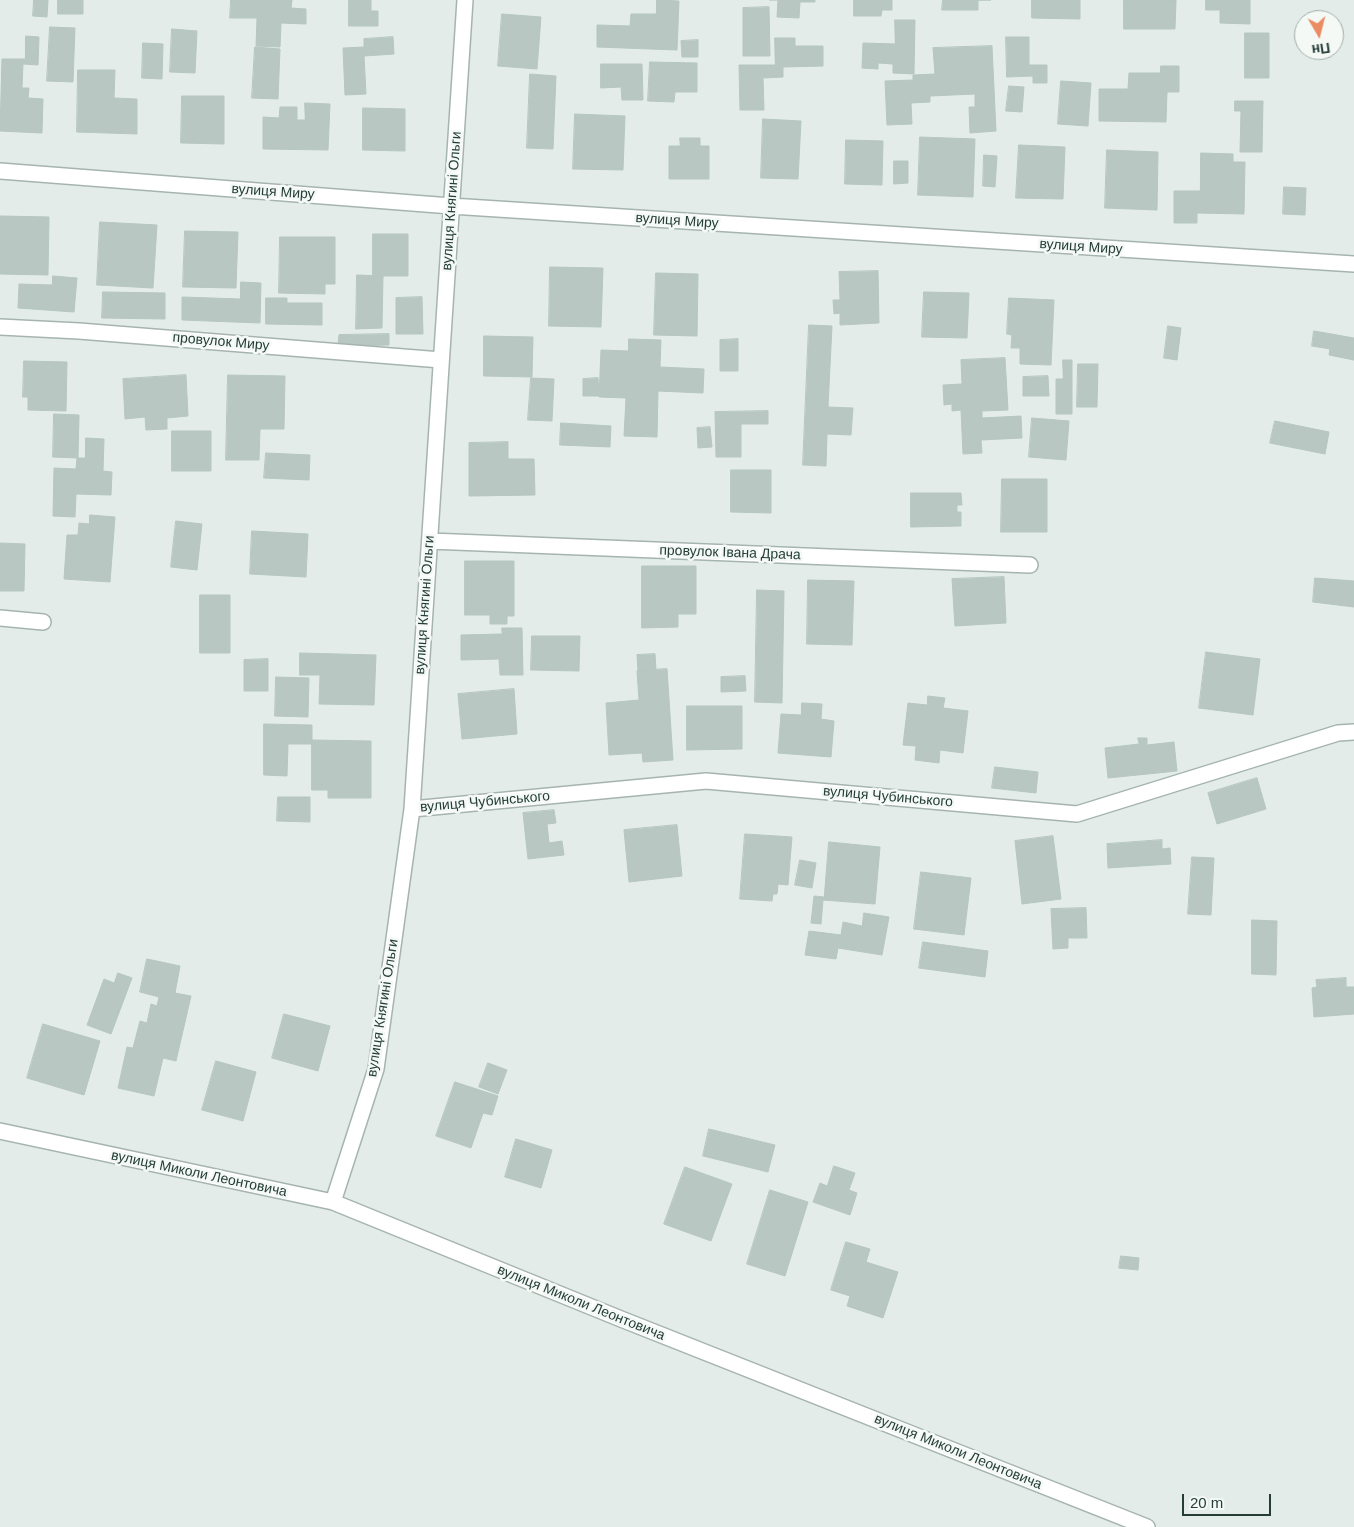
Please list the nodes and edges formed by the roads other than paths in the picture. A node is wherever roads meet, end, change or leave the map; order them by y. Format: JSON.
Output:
{"nodes":[{"id":1,"x":465,"y":0,"type":"edge"},
{"id":2,"x":0,"y":171,"type":"edge"},
{"id":3,"x":452,"y":206,"type":"junction"},
{"id":4,"x":1354,"y":264,"type":"edge"},
{"id":5,"x":0,"y":327,"type":"edge"},
{"id":6,"x":441,"y":360,"type":"junction"},
{"id":7,"x":430,"y":541,"type":"junction"},
{"id":8,"x":1030,"y":566,"type":"dead end"},
{"id":9,"x":0,"y":618,"type":"edge"},
{"id":10,"x":43,"y":622,"type":"dead end"},
{"id":11,"x":1354,"y":732,"type":"edge"},
{"id":12,"x":412,"y":809,"type":"junction"},
{"id":13,"x":0,"y":1131,"type":"edge"},
{"id":14,"x":333,"y":1202,"type":"junction"},
{"id":15,"x":1146,"y":1527,"type":"edge"}],
"edges":[{"from":1,"to":3,"type":"street","name":"вулиця Княгині Ольги"},
{"from":2,"to":3,"type":"street","name":"вулиця Миру"},
{"from":3,"to":4,"type":"street","name":"вулиця Миру"},
{"from":3,"to":6,"type":"street","name":"вулиця Княгині Ольги"},
{"from":5,"to":6,"type":"street","name":"провулок Миру"},
{"from":6,"to":7,"type":"street","name":"вулиця Княгині Ольги"},
{"from":7,"to":8,"type":"street","name":"провулок Івана Драча"},
{"from":7,"to":12,"type":"street","name":"вулиця Княгині Ольги"},
{"from":9,"to":10,"type":"street"},
{"from":11,"to":12,"type":"street","name":"вулиця Чубинського"},
{"from":12,"to":14,"type":"street","name":"вулиця Княгині Ольги"},
{"from":13,"to":14,"type":"street","name":"вулиця Миколи Леонтовича"},
{"from":14,"to":15,"type":"street","name":"вулиця Миколи Леонтовича"}]}
